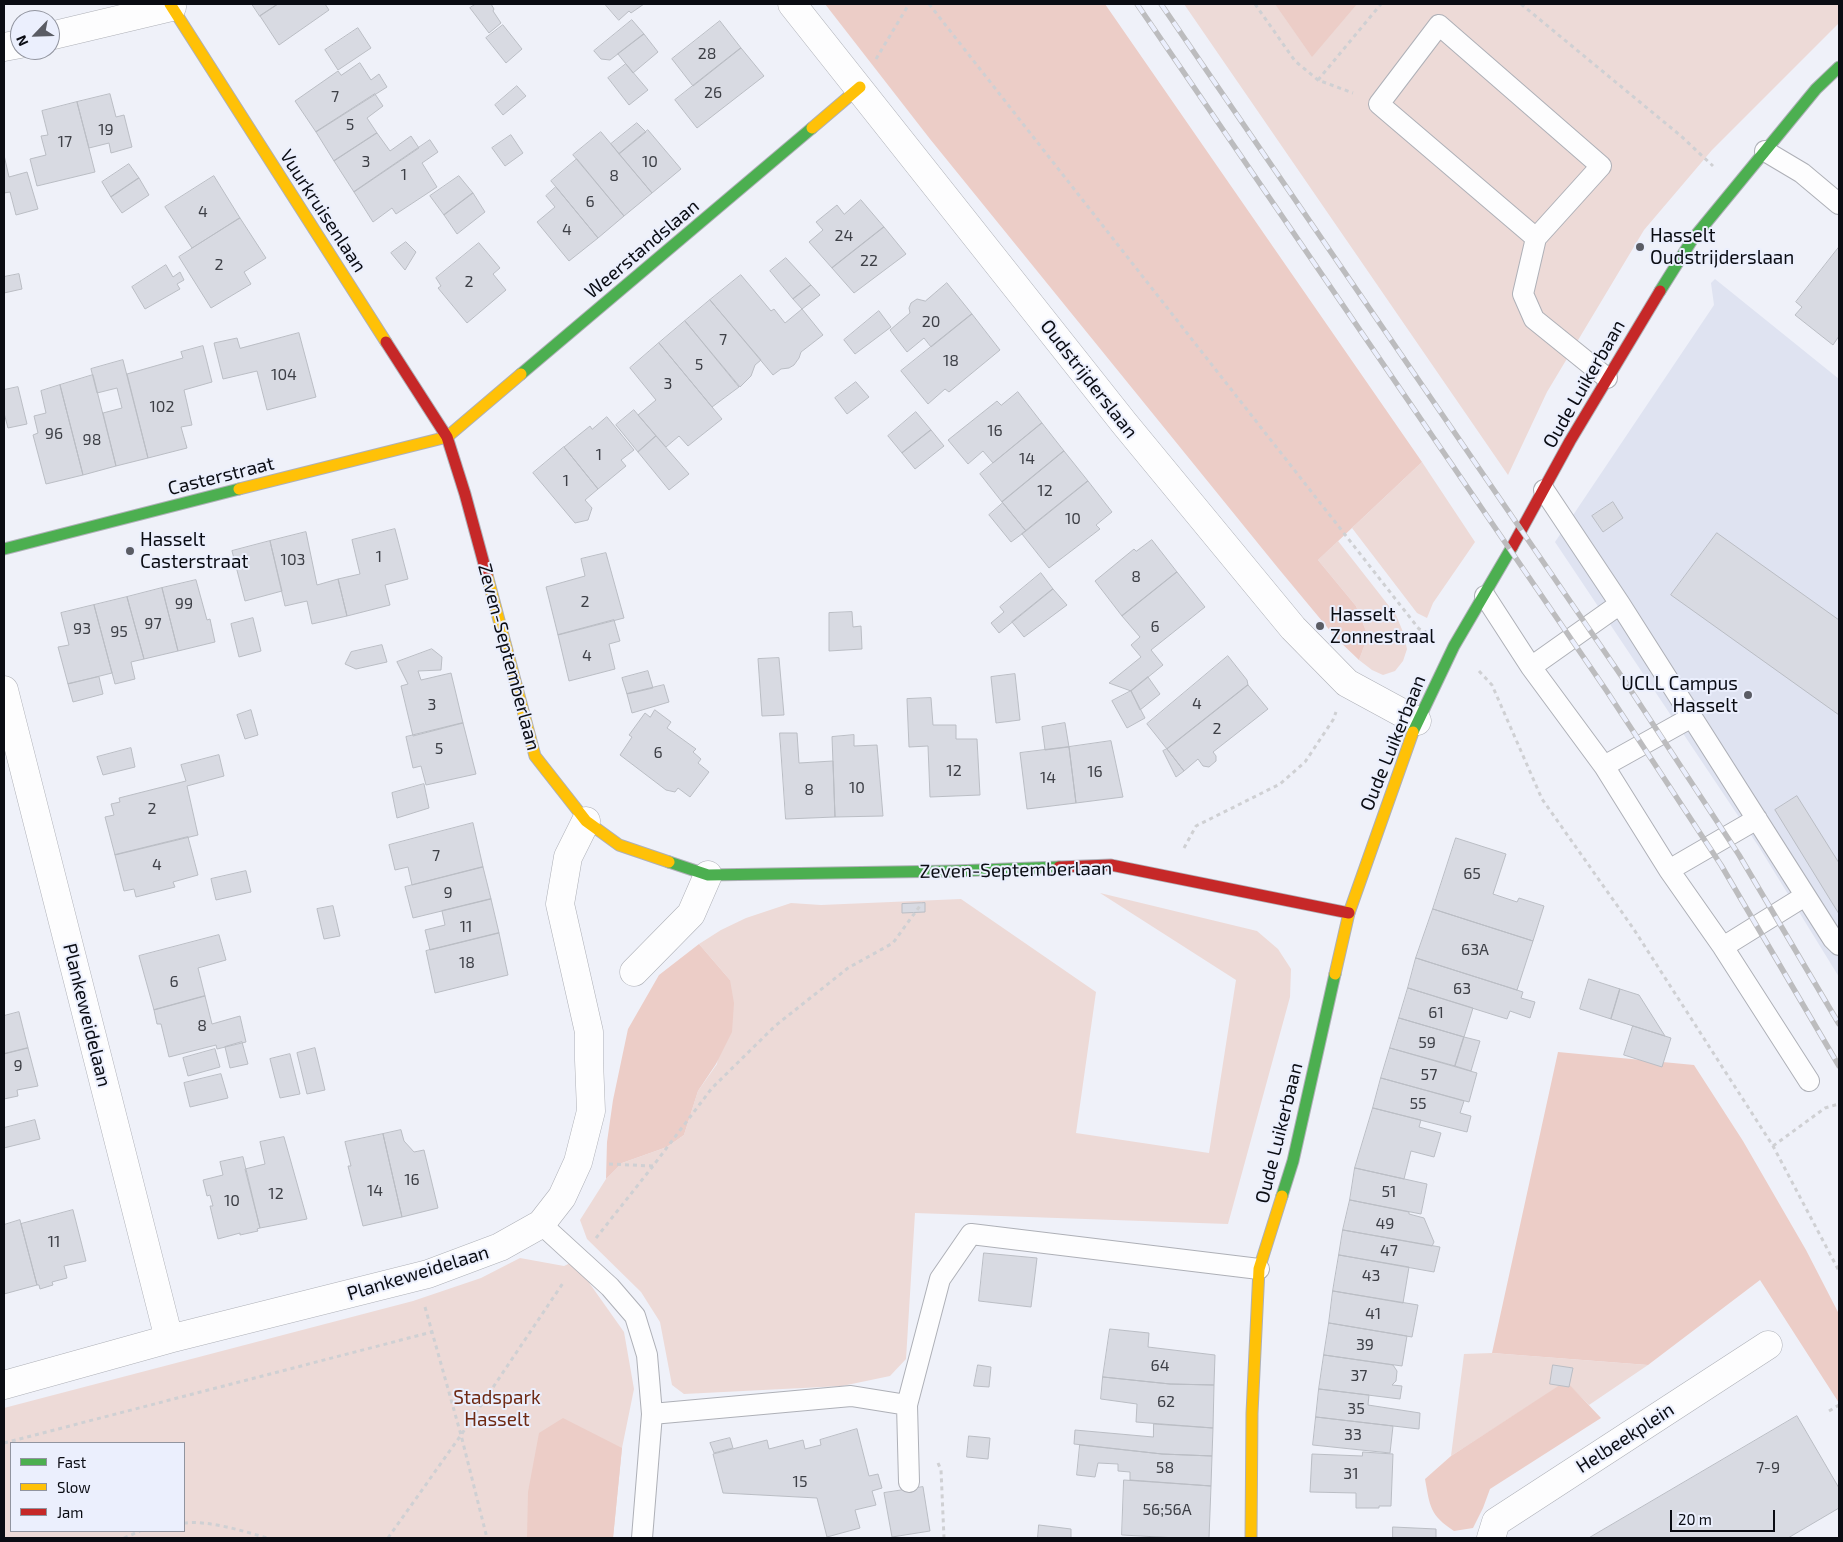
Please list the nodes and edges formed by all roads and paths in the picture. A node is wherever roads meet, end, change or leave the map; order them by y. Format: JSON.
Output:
{"nodes":[{"id":1,"x":792,"y":4,"type":"edge"},
{"id":2,"x":909,"y":4,"type":"edge"},
{"id":3,"x":929,"y":4,"type":"edge"},
{"id":4,"x":1255,"y":4,"type":"edge"},
{"id":5,"x":1382,"y":4,"type":"edge"},
{"id":6,"x":1521,"y":4,"type":"edge"},
{"id":7,"x":171,"y":6,"type":"edge"},
{"id":8,"x":60,"y":34,"type":"edge"},
{"id":9,"x":1839,"y":67,"type":"edge"},
{"id":10,"x":1318,"y":80,"type":"junction"},
{"id":11,"x":860,"y":88,"type":"junction"},
{"id":12,"x":1380,"y":104,"type":"junction"},
{"id":13,"x":1765,"y":151,"type":"junction"},
{"id":14,"x":1735,"y":187,"type":"junction"},
{"id":15,"x":1839,"y":204,"type":"edge"},
{"id":16,"x":1536,"y":238,"type":"junction"},
{"id":17,"x":1607,"y":378,"type":"junction"},
{"id":18,"x":447,"y":437,"type":"junction"},
{"id":19,"x":1544,"y":490,"type":"junction"},
{"id":20,"x":4,"y":549,"type":"edge"},
{"id":21,"x":1485,"y":596,"type":"junction"},
{"id":22,"x":1620,"y":604,"type":"junction"},
{"id":23,"x":1454,"y":646,"type":"junction"},
{"id":24,"x":1531,"y":667,"type":"junction"},
{"id":25,"x":1347,"y":683,"type":"junction"},
{"id":26,"x":4,"y":690,"type":"edge"},
{"id":27,"x":1692,"y":717,"type":"junction"},
{"id":28,"x":1417,"y":721,"type":"junction"},
{"id":29,"x":1604,"y":766,"type":"junction"},
{"id":30,"x":1757,"y":818,"type":"junction"},
{"id":31,"x":586,"y":821,"type":"junction"},
{"id":32,"x":1669,"y":870,"type":"junction"},
{"id":33,"x":708,"y":875,"type":"junction"},
{"id":34,"x":1168,"y":877,"type":"junction"},
{"id":35,"x":1805,"y":896,"type":"junction"},
{"id":36,"x":922,"y":903,"type":"dead end"},
{"id":37,"x":1349,"y":913,"type":"junction"},
{"id":38,"x":1839,"y":945,"type":"edge"},
{"id":39,"x":1723,"y":947,"type":"junction"},
{"id":40,"x":634,"y":972,"type":"dead end"},
{"id":41,"x":1809,"y":1081,"type":"dead end"},
{"id":42,"x":1839,"y":1104,"type":"edge"},
{"id":43,"x":1773,"y":1146,"type":"junction"},
{"id":44,"x":578,"y":1162,"type":"junction"},
{"id":45,"x":653,"y":1166,"type":"junction"},
{"id":46,"x":541,"y":1224,"type":"junction"},
{"id":47,"x":579,"y":1259,"type":"junction"},
{"id":48,"x":1259,"y":1269,"type":"junction"},
{"id":49,"x":1839,"y":1270,"type":"edge"},
{"id":50,"x":416,"y":1278,"type":"junction"},
{"id":51,"x":432,"y":1332,"type":"junction"},
{"id":52,"x":169,"y":1339,"type":"junction"},
{"id":53,"x":1768,"y":1344,"type":"dead end"},
{"id":54,"x":4,"y":1385,"type":"edge"},
{"id":55,"x":907,"y":1405,"type":"junction"},
{"id":56,"x":1839,"y":1405,"type":"edge"},
{"id":57,"x":1829,"y":1411,"type":"dead end"},
{"id":58,"x":652,"y":1414,"type":"junction"},
{"id":59,"x":461,"y":1435,"type":"junction"},
{"id":60,"x":4,"y":1443,"type":"edge"},
{"id":61,"x":909,"y":1482,"type":"dead end"},
{"id":62,"x":185,"y":1523,"type":"edge"},
{"id":63,"x":138,"y":1532,"type":"edge"},
{"id":64,"x":124,"y":1538,"type":"edge"},
{"id":65,"x":267,"y":1538,"type":"edge"},
{"id":66,"x":388,"y":1538,"type":"edge"},
{"id":67,"x":487,"y":1538,"type":"edge"},
{"id":68,"x":642,"y":1538,"type":"edge"},
{"id":69,"x":1251,"y":1538,"type":"edge"},
{"id":70,"x":1491,"y":1538,"type":"edge"}],
"edges":[{"from":1,"to":11,"type":"street","name":"Oudstrijderslaan"},
{"from":2,"to":11,"type":"path"},
{"from":3,"to":23,"type":"path"},
{"from":4,"to":10,"type":"path"},
{"from":5,"to":10,"type":"path"},
{"from":6,"to":14,"type":"path"},
{"from":7,"to":8,"type":"street"},
{"from":7,"to":18,"type":"street","name":"Vuurkruisenlaan"},
{"from":9,"to":13,"type":"street","name":"Oude Luikerbaan"},
{"from":10,"to":12,"type":"path"},
{"from":11,"to":18,"type":"street","name":"Weerstandslaan"},
{"from":11,"to":25,"type":"street","name":"Oudstrijderslaan"},
{"from":12,"to":16,"type":"lane"},
{"from":12,"to":16,"type":"lane"},
{"from":13,"to":14,"type":"street","name":"Oude Luikerbaan"},
{"from":13,"to":15,"type":"lane"},
{"from":14,"to":17,"type":"street","name":"Oude Luikerbaan"},
{"from":16,"to":17,"type":"lane"},
{"from":17,"to":19,"type":"street","name":"Oude Luikerbaan"},
{"from":18,"to":20,"type":"street","name":"Casterstraat"},
{"from":18,"to":31,"type":"street","name":"Zeven-Septemberlaan"},
{"from":19,"to":21,"type":"street","name":"Oude Luikerbaan"},
{"from":19,"to":22,"type":"lane"},
{"from":21,"to":23,"type":"street","name":"Oude Luikerbaan"},
{"from":21,"to":24,"type":"lane"},
{"from":22,"to":24,"type":"lane"},
{"from":22,"to":27,"type":"lane"},
{"from":23,"to":28,"type":"street","name":"Oude Luikerbaan"},
{"from":23,"to":43,"type":"path"},
{"from":24,"to":29,"type":"lane"},
{"from":25,"to":28,"type":"street","name":"Oudstrijderslaan"},
{"from":25,"to":34,"type":"path"},
{"from":26,"to":52,"type":"street","name":"Plankeweidelaan"},
{"from":27,"to":29,"type":"lane"},
{"from":27,"to":30,"type":"lane"},
{"from":28,"to":37,"type":"street","name":"Oude Luikerbaan"},
{"from":29,"to":32,"type":"lane"},
{"from":30,"to":32,"type":"lane"},
{"from":30,"to":35,"type":"lane"},
{"from":31,"to":33,"type":"street","name":"Zeven-Septemberlaan"},
{"from":31,"to":44,"type":"street","name":"Plankeweidelaan"},
{"from":32,"to":39,"type":"lane"},
{"from":33,"to":34,"type":"street","name":"Zeven-Septemberlaan"},
{"from":33,"to":40,"type":"street"},
{"from":34,"to":37,"type":"street","name":"Zeven-Septemberlaan"},
{"from":35,"to":38,"type":"lane"},
{"from":35,"to":39,"type":"lane"},
{"from":36,"to":45,"type":"path"},
{"from":37,"to":48,"type":"street","name":"Oude Luikerbaan"},
{"from":39,"to":41,"type":"lane"},
{"from":42,"to":43,"type":"path"},
{"from":43,"to":49,"type":"path"},
{"from":44,"to":45,"type":"path"},
{"from":44,"to":46,"type":"street","name":"Plankeweidelaan"},
{"from":45,"to":47,"type":"path"},
{"from":46,"to":47,"type":"lane"},
{"from":46,"to":50,"type":"street","name":"Plankeweidelaan"},
{"from":47,"to":58,"type":"lane"},
{"from":47,"to":59,"type":"path"},
{"from":48,"to":55,"type":"lane"},
{"from":48,"to":69,"type":"street","name":"Oude Luikerbaan"},
{"from":50,"to":51,"type":"path"},
{"from":50,"to":52,"type":"street","name":"Plankeweidelaan"},
{"from":51,"to":59,"type":"path"},
{"from":51,"to":60,"type":"path"},
{"from":52,"to":54,"type":"street","name":"Plankeweidelaan"},
{"from":53,"to":70,"type":"street","name":"Helbeekplein"},
{"from":55,"to":58,"type":"lane"},
{"from":55,"to":61,"type":"lane"},
{"from":56,"to":57,"type":"path"},
{"from":58,"to":68,"type":"lane"},
{"from":59,"to":66,"type":"path"},
{"from":59,"to":67,"type":"path"},
{"from":62,"to":65,"type":"path"},
{"from":63,"to":64,"type":"path"}]}
